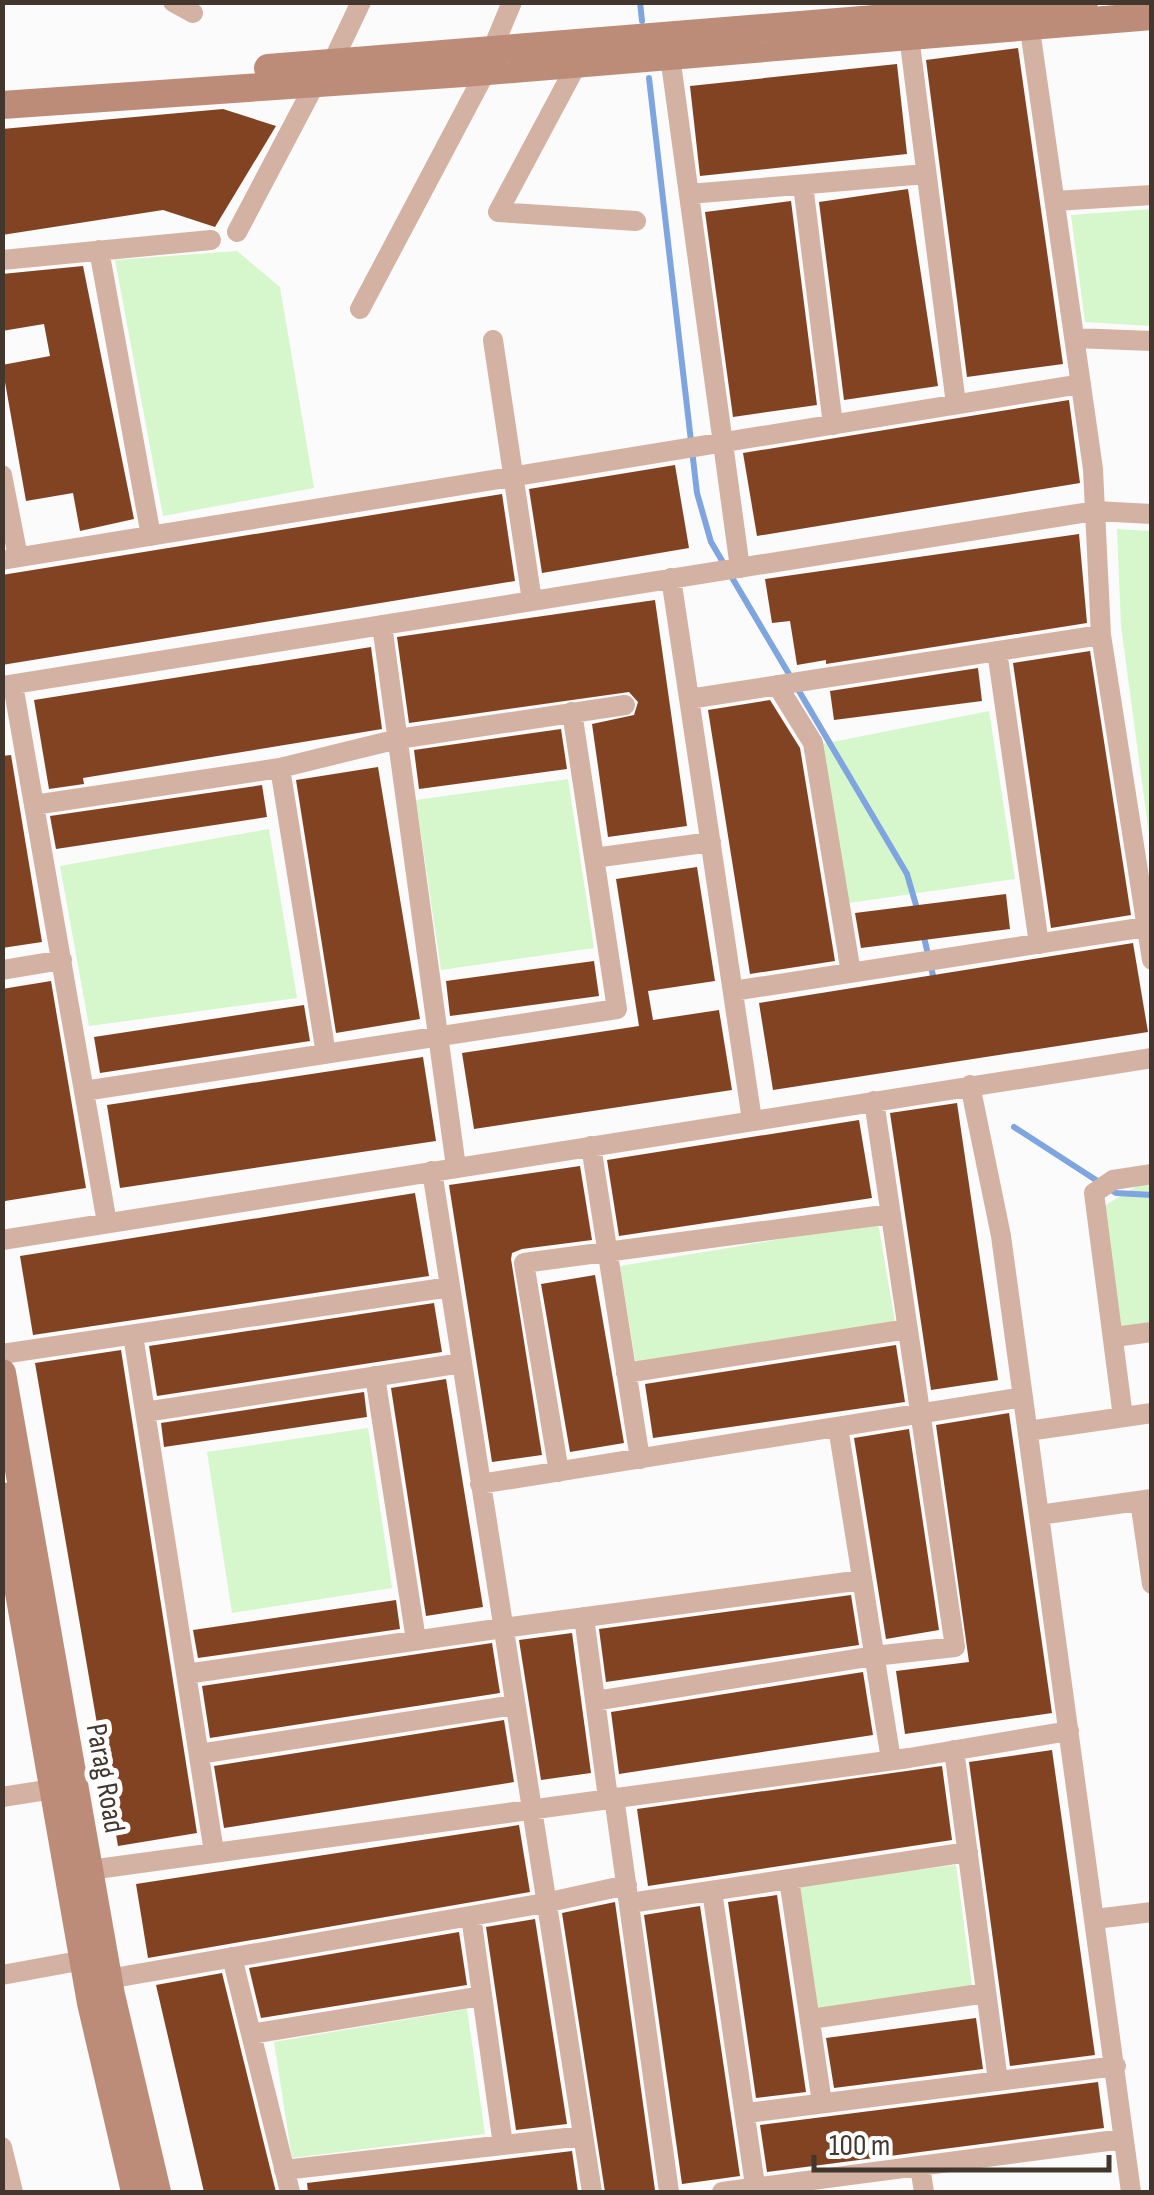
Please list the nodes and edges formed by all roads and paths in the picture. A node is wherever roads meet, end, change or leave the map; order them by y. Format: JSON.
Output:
{"nodes":[{"id":1,"x":173,"y":2,"type":"edge"},
{"id":2,"x":361,"y":2,"type":"edge"},
{"id":3,"x":512,"y":2,"type":"edge"},
{"id":4,"x":1084,"y":2,"type":"edge"},
{"id":5,"x":193,"y":12,"type":"dead end"},
{"id":6,"x":1152,"y":16,"type":"edge"},
{"id":7,"x":1028,"y":17,"type":"junction"},
{"id":8,"x":807,"y":24,"type":"edge"},
{"id":9,"x":908,"y":36,"type":"junction"},
{"id":10,"x":670,"y":56,"type":"junction"},
{"id":11,"x":489,"y":61,"type":"junction"},
{"id":12,"x":577,"y":64,"type":"junction"},
{"id":13,"x":324,"y":73,"type":"junction"},
{"id":14,"x":2,"y":88,"type":"edge"},
{"id":15,"x":2,"y":105,"type":"edge"},
{"id":16,"x":926,"y":174,"type":"junction"},
{"id":17,"x":802,"y":184,"type":"junction"},
{"id":18,"x":689,"y":194,"type":"junction"},
{"id":19,"x":1152,"y":195,"type":"edge"},
{"id":20,"x":1054,"y":202,"type":"junction"},
{"id":21,"x":636,"y":222,"type":"dead end"},
{"id":22,"x":237,"y":232,"type":"dead end"},
{"id":23,"x":212,"y":240,"type":"dead end"},
{"id":24,"x":100,"y":250,"type":"junction"},
{"id":25,"x":2,"y":260,"type":"edge"},
{"id":26,"x":360,"y":308,"type":"dead end"},
{"id":27,"x":1074,"y":338,"type":"junction"},
{"id":28,"x":493,"y":340,"type":"dead end"},
{"id":29,"x":1152,"y":341,"type":"edge"},
{"id":30,"x":1081,"y":384,"type":"junction"},
{"id":31,"x":956,"y":404,"type":"junction"},
{"id":32,"x":833,"y":424,"type":"junction"},
{"id":33,"x":714,"y":444,"type":"junction"},
{"id":34,"x":2,"y":475,"type":"edge"},
{"id":35,"x":514,"y":477,"type":"junction"},
{"id":36,"x":1095,"y":511,"type":"junction"},
{"id":37,"x":1152,"y":514,"type":"edge"},
{"id":38,"x":151,"y":536,"type":"junction"},
{"id":39,"x":10,"y":559,"type":"edge"},
{"id":40,"x":729,"y":569,"type":"junction"},
{"id":41,"x":671,"y":578,"type":"junction"},
{"id":42,"x":532,"y":601,"type":"junction"},
{"id":43,"x":382,"y":625,"type":"junction"},
{"id":44,"x":1101,"y":635,"type":"junction"},
{"id":45,"x":997,"y":651,"type":"junction"},
{"id":46,"x":780,"y":684,"type":"junction"},
{"id":47,"x":8,"y":686,"type":"edge"},
{"id":48,"x":689,"y":699,"type":"junction"},
{"id":49,"x":625,"y":705,"type":"dead end"},
{"id":50,"x":572,"y":712,"type":"junction"},
{"id":51,"x":398,"y":739,"type":"junction"},
{"id":52,"x":280,"y":768,"type":"junction"},
{"id":53,"x":34,"y":805,"type":"junction"},
{"id":54,"x":711,"y":842,"type":"junction"},
{"id":55,"x":594,"y":858,"type":"junction"},
{"id":56,"x":1146,"y":927,"type":"junction"},
{"id":57,"x":1040,"y":944,"type":"junction"},
{"id":58,"x":62,"y":960,"type":"junction"},
{"id":59,"x":1152,"y":960,"type":"edge"},
{"id":60,"x":2,"y":970,"type":"edge"},
{"id":61,"x":850,"y":973,"type":"junction"},
{"id":62,"x":733,"y":991,"type":"junction"},
{"id":63,"x":438,"y":1036,"type":"junction"},
{"id":64,"x":326,"y":1054,"type":"junction"},
{"id":65,"x":1152,"y":1058,"type":"edge"},
{"id":66,"x":970,"y":1086,"type":"junction"},
{"id":67,"x":84,"y":1091,"type":"junction"},
{"id":68,"x":874,"y":1101,"type":"junction"},
{"id":69,"x":752,"y":1120,"type":"junction"},
{"id":70,"x":591,"y":1146,"type":"junction"},
{"id":71,"x":456,"y":1167,"type":"junction"},
{"id":72,"x":432,"y":1171,"type":"junction"},
{"id":73,"x":1152,"y":1174,"type":"edge"},
{"id":74,"x":891,"y":1214,"type":"junction"},
{"id":75,"x":108,"y":1223,"type":"junction"},
{"id":76,"x":2,"y":1240,"type":"edge"},
{"id":77,"x":608,"y":1250,"type":"junction"},
{"id":78,"x":450,"y":1287,"type":"junction"},
{"id":79,"x":908,"y":1329,"type":"junction"},
{"id":80,"x":1152,"y":1332,"type":"edge"},
{"id":81,"x":133,"y":1335,"type":"junction"},
{"id":82,"x":1114,"y":1337,"type":"junction"},
{"id":83,"x":2,"y":1354,"type":"edge"},
{"id":84,"x":462,"y":1363,"type":"junction"},
{"id":85,"x":2,"y":1372,"type":"edge"},
{"id":86,"x":626,"y":1374,"type":"junction"},
{"id":87,"x":375,"y":1376,"type":"junction"},
{"id":88,"x":1023,"y":1398,"type":"junction"},
{"id":89,"x":145,"y":1412,"type":"junction"},
{"id":90,"x":1152,"y":1413,"type":"edge"},
{"id":91,"x":920,"y":1414,"type":"junction"},
{"id":92,"x":1124,"y":1417,"type":"junction"},
{"id":93,"x":838,"y":1427,"type":"junction"},
{"id":94,"x":1028,"y":1431,"type":"junction"},
{"id":95,"x":640,"y":1459,"type":"junction"},
{"id":96,"x":559,"y":1472,"type":"junction"},
{"id":97,"x":480,"y":1484,"type":"junction"},
{"id":98,"x":2,"y":1496,"type":"edge"},
{"id":99,"x":1146,"y":1500,"type":"edge"},
{"id":100,"x":1039,"y":1515,"type":"junction"},
{"id":101,"x":862,"y":1580,"type":"junction"},
{"id":102,"x":1151,"y":1580,"type":"edge"},
{"id":103,"x":584,"y":1617,"type":"junction"},
{"id":104,"x":502,"y":1628,"type":"junction"},
{"id":105,"x":416,"y":1640,"type":"junction"},
{"id":106,"x":874,"y":1656,"type":"junction"},
{"id":107,"x":186,"y":1674,"type":"junction"},
{"id":108,"x":595,"y":1701,"type":"junction"},
{"id":109,"x":514,"y":1705,"type":"junction"},
{"id":110,"x":1069,"y":1731,"type":"junction"},
{"id":111,"x":954,"y":1750,"type":"junction"},
{"id":112,"x":199,"y":1754,"type":"junction"},
{"id":113,"x":891,"y":1760,"type":"junction"},
{"id":114,"x":53,"y":1789,"type":"junction"},
{"id":115,"x":611,"y":1797,"type":"junction"},
{"id":116,"x":2,"y":1798,"type":"edge"},
{"id":117,"x":530,"y":1808,"type":"junction"},
{"id":118,"x":214,"y":1852,"type":"junction"},
{"id":119,"x":968,"y":1852,"type":"junction"},
{"id":120,"x":79,"y":1871,"type":"junction"},
{"id":121,"x":788,"y":1880,"type":"junction"},
{"id":122,"x":712,"y":1891,"type":"junction"},
{"id":123,"x":629,"y":1894,"type":"junction"},
{"id":124,"x":546,"y":1904,"type":"junction"},
{"id":125,"x":1152,"y":1912,"type":"edge"},
{"id":126,"x":471,"y":1916,"type":"junction"},
{"id":127,"x":1096,"y":1920,"type":"junction"},
{"id":128,"x":232,"y":1958,"type":"junction"},
{"id":129,"x":84,"y":1960,"type":"junction"},
{"id":130,"x":2,"y":1975,"type":"edge"},
{"id":131,"x":108,"y":1978,"type":"junction"},
{"id":132,"x":986,"y":1993,"type":"junction"},
{"id":133,"x":482,"y":1996,"type":"junction"},
{"id":134,"x":811,"y":2019,"type":"junction"},
{"id":135,"x":251,"y":2034,"type":"junction"},
{"id":136,"x":1116,"y":2066,"type":"junction"},
{"id":137,"x":998,"y":2081,"type":"junction"},
{"id":138,"x":822,"y":2103,"type":"junction"},
{"id":139,"x":747,"y":2113,"type":"junction"},
{"id":140,"x":583,"y":2136,"type":"junction"},
{"id":141,"x":1123,"y":2139,"type":"junction"},
{"id":142,"x":503,"y":2145,"type":"junction"},
{"id":143,"x":2,"y":2146,"type":"edge"},
{"id":144,"x":920,"y":2166,"type":"junction"},
{"id":145,"x":284,"y":2170,"type":"junction"},
{"id":146,"x":842,"y":2185,"type":"edge"},
{"id":147,"x":756,"y":2191,"type":"edge"},
{"id":148,"x":13,"y":2192,"type":"edge"},
{"id":149,"x":134,"y":2192,"type":"edge"},
{"id":150,"x":157,"y":2192,"type":"edge"},
{"id":151,"x":290,"y":2192,"type":"edge"},
{"id":152,"x":592,"y":2192,"type":"edge"},
{"id":153,"x":669,"y":2192,"type":"edge"},
{"id":154,"x":722,"y":2192,"type":"edge"},
{"id":155,"x":924,"y":2192,"type":"edge"},
{"id":156,"x":1132,"y":2192,"type":"edge"}],
"edges":[{"from":1,"to":5,"type":"street"},
{"from":2,"to":13,"type":"street"},
{"from":3,"to":11,"type":"street"},
{"from":4,"to":7,"type":"street"},
{"from":6,"to":7,"type":"street"},
{"from":7,"to":8,"type":"street"},
{"from":7,"to":9,"type":"street"},
{"from":7,"to":20,"type":"street"},
{"from":8,"to":9,"type":"street"},
{"from":8,"to":10,"type":"street"},
{"from":8,"to":11,"type":"street"},
{"from":9,"to":16,"type":"street"},
{"from":10,"to":12,"type":"street"},
{"from":10,"to":18,"type":"street"},
{"from":11,"to":12,"type":"street"},
{"from":11,"to":13,"type":"street"},
{"from":11,"to":26,"type":"street"},
{"from":12,"to":21,"type":"street"},
{"from":13,"to":14,"type":"street"},
{"from":13,"to":15,"type":"street"},
{"from":13,"to":22,"type":"street"},
{"from":16,"to":17,"type":"street"},
{"from":16,"to":31,"type":"street"},
{"from":17,"to":18,"type":"street"},
{"from":17,"to":32,"type":"street"},
{"from":18,"to":33,"type":"street"},
{"from":19,"to":20,"type":"street"},
{"from":20,"to":27,"type":"street"},
{"from":23,"to":24,"type":"street"},
{"from":24,"to":25,"type":"street"},
{"from":24,"to":38,"type":"street"},
{"from":27,"to":29,"type":"street"},
{"from":27,"to":30,"type":"street"},
{"from":28,"to":35,"type":"street"},
{"from":30,"to":31,"type":"street"},
{"from":30,"to":36,"type":"street"},
{"from":31,"to":32,"type":"street"},
{"from":32,"to":33,"type":"street"},
{"from":33,"to":35,"type":"street"},
{"from":33,"to":40,"type":"street"},
{"from":34,"to":39,"type":"street"},
{"from":35,"to":38,"type":"street"},
{"from":35,"to":42,"type":"street"},
{"from":36,"to":37,"type":"street"},
{"from":36,"to":40,"type":"street"},
{"from":36,"to":44,"type":"street"},
{"from":38,"to":39,"type":"street"},
{"from":40,"to":41,"type":"street"},
{"from":41,"to":42,"type":"street"},
{"from":41,"to":48,"type":"street"},
{"from":42,"to":43,"type":"street"},
{"from":43,"to":47,"type":"street"},
{"from":43,"to":51,"type":"street"},
{"from":44,"to":45,"type":"street"},
{"from":44,"to":56,"type":"street"},
{"from":45,"to":46,"type":"street"},
{"from":45,"to":57,"type":"street"},
{"from":46,"to":48,"type":"street"},
{"from":46,"to":61,"type":"street"},
{"from":47,"to":53,"type":"street"},
{"from":48,"to":54,"type":"street"},
{"from":49,"to":50,"type":"street"},
{"from":50,"to":51,"type":"street"},
{"from":50,"to":55,"type":"street"},
{"from":51,"to":52,"type":"street"},
{"from":51,"to":63,"type":"street"},
{"from":52,"to":53,"type":"street"},
{"from":52,"to":64,"type":"street"},
{"from":53,"to":58,"type":"street"},
{"from":54,"to":55,"type":"street"},
{"from":54,"to":62,"type":"street"},
{"from":55,"to":63,"type":"street"},
{"from":56,"to":57,"type":"street"},
{"from":56,"to":59,"type":"street"},
{"from":57,"to":61,"type":"street"},
{"from":58,"to":60,"type":"street"},
{"from":58,"to":67,"type":"street"},
{"from":61,"to":62,"type":"street"},
{"from":62,"to":69,"type":"street"},
{"from":63,"to":64,"type":"street"},
{"from":63,"to":71,"type":"street"},
{"from":64,"to":67,"type":"street"},
{"from":65,"to":66,"type":"street"},
{"from":66,"to":68,"type":"street"},
{"from":66,"to":88,"type":"street"},
{"from":67,"to":75,"type":"street"},
{"from":68,"to":69,"type":"street"},
{"from":68,"to":74,"type":"street"},
{"from":69,"to":70,"type":"street"},
{"from":70,"to":71,"type":"street"},
{"from":70,"to":77,"type":"street"},
{"from":71,"to":72,"type":"street"},
{"from":72,"to":75,"type":"street"},
{"from":72,"to":78,"type":"street"},
{"from":73,"to":82,"type":"street"},
{"from":74,"to":77,"type":"street"},
{"from":74,"to":79,"type":"street"},
{"from":75,"to":76,"type":"street"},
{"from":77,"to":86,"type":"street"},
{"from":77,"to":96,"type":"street"},
{"from":78,"to":81,"type":"street"},
{"from":78,"to":84,"type":"street"},
{"from":79,"to":86,"type":"street"},
{"from":79,"to":91,"type":"street"},
{"from":80,"to":82,"type":"street"},
{"from":81,"to":83,"type":"street"},
{"from":81,"to":89,"type":"street"},
{"from":82,"to":92,"type":"street"},
{"from":84,"to":87,"type":"street"},
{"from":84,"to":97,"type":"street"},
{"from":85,"to":120,"type":"street","name":"Parag Road"},
{"from":86,"to":95,"type":"street"},
{"from":87,"to":89,"type":"street"},
{"from":87,"to":105,"type":"street"},
{"from":88,"to":91,"type":"street"},
{"from":88,"to":94,"type":"street"},
{"from":89,"to":107,"type":"street"},
{"from":90,"to":92,"type":"street"},
{"from":91,"to":93,"type":"street"},
{"from":91,"to":106,"type":"street"},
{"from":92,"to":94,"type":"street"},
{"from":93,"to":95,"type":"street"},
{"from":93,"to":101,"type":"street"},
{"from":94,"to":100,"type":"street"},
{"from":95,"to":96,"type":"street"},
{"from":96,"to":97,"type":"street"},
{"from":97,"to":104,"type":"street"},
{"from":98,"to":114,"type":"street","name":"Parag Road"},
{"from":99,"to":100,"type":"street"},
{"from":99,"to":102,"type":"street"},
{"from":100,"to":110,"type":"street"},
{"from":101,"to":103,"type":"street"},
{"from":101,"to":106,"type":"street"},
{"from":103,"to":104,"type":"street"},
{"from":103,"to":108,"type":"street"},
{"from":104,"to":105,"type":"street"},
{"from":104,"to":109,"type":"street"},
{"from":105,"to":107,"type":"street"},
{"from":106,"to":108,"type":"street"},
{"from":106,"to":113,"type":"street"},
{"from":107,"to":112,"type":"street"},
{"from":108,"to":115,"type":"street"},
{"from":109,"to":112,"type":"street"},
{"from":109,"to":117,"type":"street"},
{"from":110,"to":111,"type":"street"},
{"from":110,"to":127,"type":"street"},
{"from":111,"to":113,"type":"street"},
{"from":111,"to":119,"type":"street"},
{"from":112,"to":118,"type":"street"},
{"from":113,"to":115,"type":"street"},
{"from":114,"to":116,"type":"street"},
{"from":114,"to":120,"type":"street","name":"Parag Road"},
{"from":115,"to":117,"type":"street"},
{"from":115,"to":123,"type":"street"},
{"from":117,"to":118,"type":"street"},
{"from":117,"to":124,"type":"street"},
{"from":118,"to":120,"type":"street"},
{"from":119,"to":121,"type":"street"},
{"from":119,"to":132,"type":"street"},
{"from":120,"to":129,"type":"street","name":"Parag Road"},
{"from":120,"to":131,"type":"street","name":"Parag Road"},
{"from":121,"to":122,"type":"street"},
{"from":121,"to":134,"type":"street"},
{"from":122,"to":123,"type":"street"},
{"from":122,"to":139,"type":"street"},
{"from":123,"to":124,"type":"street"},
{"from":123,"to":153,"type":"street"},
{"from":124,"to":126,"type":"street"},
{"from":124,"to":140,"type":"street"},
{"from":125,"to":127,"type":"street"},
{"from":126,"to":128,"type":"street"},
{"from":126,"to":133,"type":"street"},
{"from":127,"to":136,"type":"street"},
{"from":128,"to":131,"type":"street"},
{"from":128,"to":135,"type":"street"},
{"from":129,"to":130,"type":"street"},
{"from":129,"to":149,"type":"street","name":"Parag Road"},
{"from":131,"to":150,"type":"street","name":"Parag Road"},
{"from":132,"to":134,"type":"street"},
{"from":132,"to":137,"type":"street"},
{"from":133,"to":135,"type":"street"},
{"from":133,"to":142,"type":"street"},
{"from":134,"to":138,"type":"street"},
{"from":135,"to":145,"type":"street"},
{"from":136,"to":137,"type":"street"},
{"from":136,"to":141,"type":"street"},
{"from":137,"to":138,"type":"street"},
{"from":138,"to":139,"type":"street"},
{"from":139,"to":147,"type":"street"},
{"from":140,"to":142,"type":"street"},
{"from":140,"to":152,"type":"street"},
{"from":141,"to":144,"type":"street"},
{"from":141,"to":156,"type":"street"},
{"from":142,"to":145,"type":"street"},
{"from":143,"to":148,"type":"street"},
{"from":144,"to":146,"type":"street"},
{"from":144,"to":155,"type":"street"},
{"from":145,"to":151,"type":"street"},
{"from":146,"to":147,"type":"street"},
{"from":147,"to":154,"type":"street"}]}
